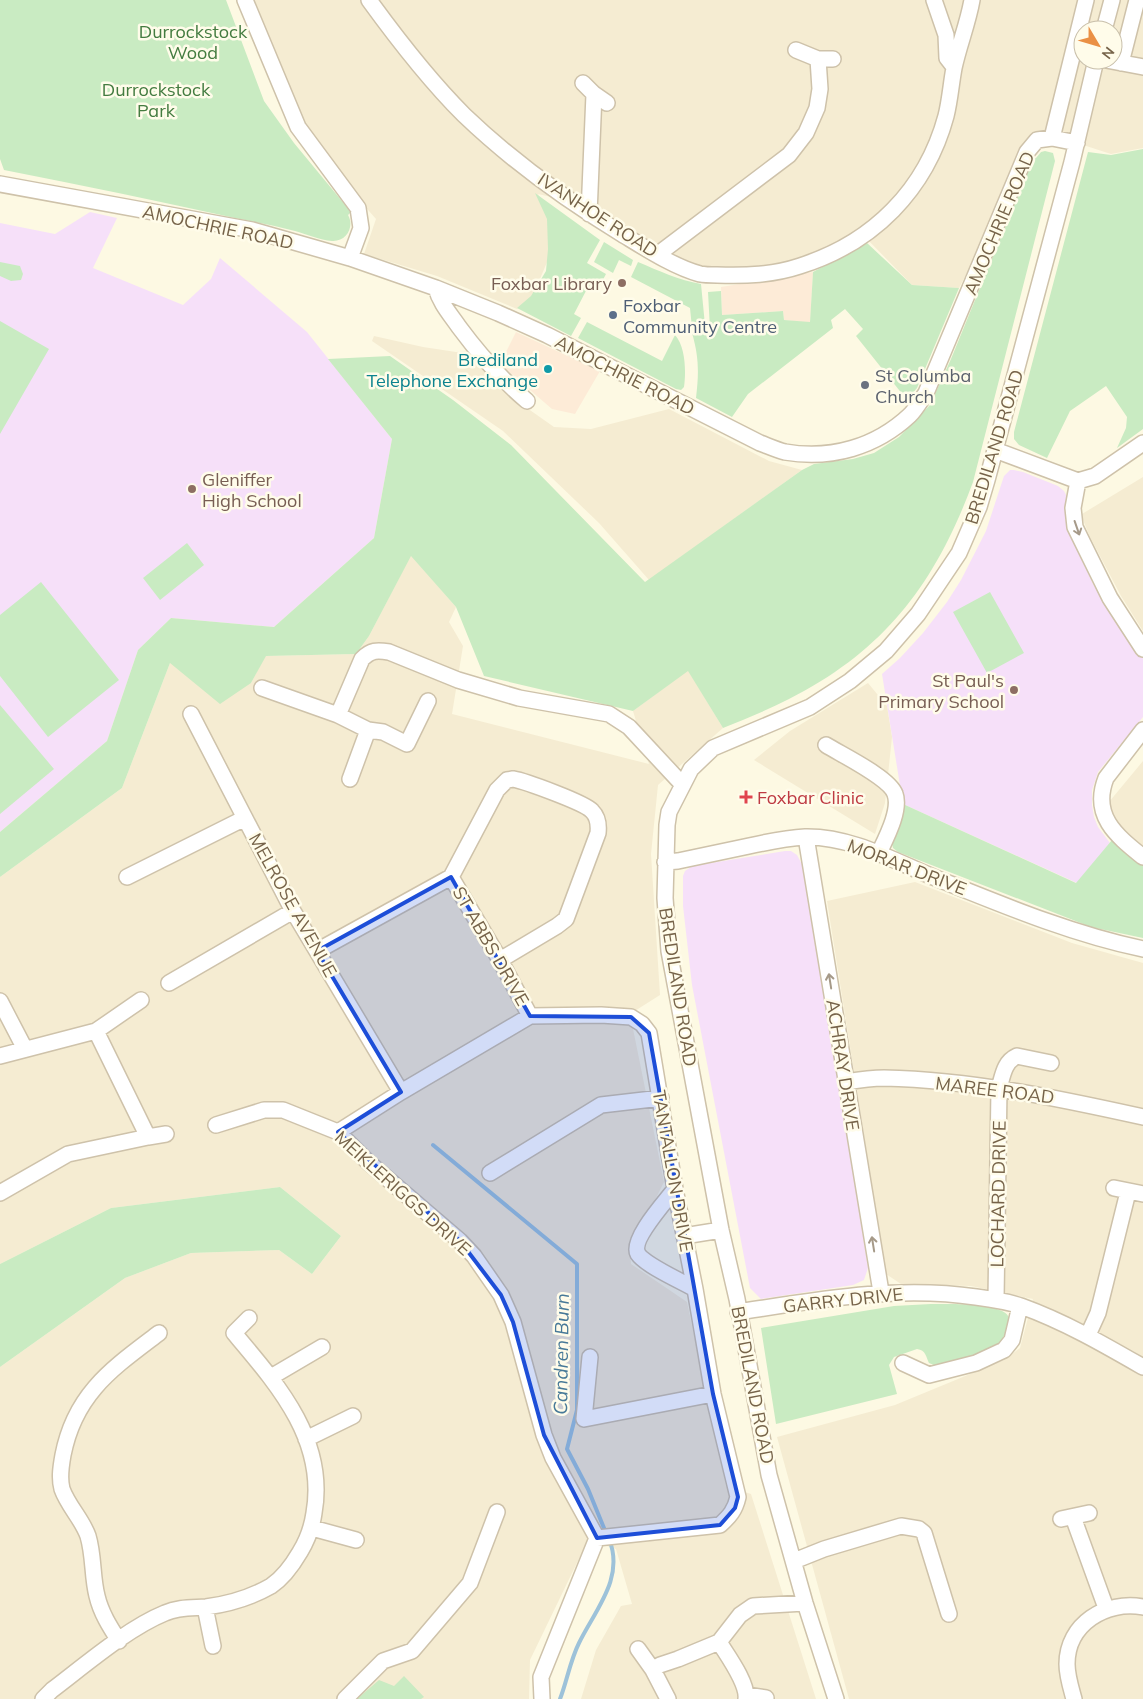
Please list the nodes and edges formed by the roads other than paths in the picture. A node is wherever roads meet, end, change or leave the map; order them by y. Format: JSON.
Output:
{"nodes":[{"id":1,"x":245,"y":0,"type":"edge"},
{"id":2,"x":369,"y":0,"type":"edge"},
{"id":3,"x":934,"y":0,"type":"edge"},
{"id":4,"x":972,"y":0,"type":"edge"},
{"id":5,"x":1086,"y":0,"type":"edge"},
{"id":6,"x":1112,"y":0,"type":"edge"},
{"id":7,"x":1137,"y":0,"type":"edge"},
{"id":8,"x":1107,"y":20,"type":"edge"},
{"id":9,"x":1123,"y":38,"type":"edge"},
{"id":10,"x":796,"y":50,"type":"dead end"},
{"id":11,"x":818,"y":58,"type":"junction"},
{"id":12,"x":833,"y":59,"type":"dead end"},
{"id":13,"x":1123,"y":64,"type":"edge"},
{"id":14,"x":954,"y":67,"type":"junction"},
{"id":15,"x":1143,"y":67,"type":"edge"},
{"id":16,"x":1094,"y":70,"type":"edge"},
{"id":17,"x":583,"y":83,"type":"dead end"},
{"id":18,"x":594,"y":94,"type":"junction"},
{"id":19,"x":607,"y":103,"type":"dead end"},
{"id":20,"x":1052,"y":138,"type":"junction"},
{"id":21,"x":1076,"y":143,"type":"junction"},
{"id":22,"x":1,"y":182,"type":"edge"},
{"id":23,"x":589,"y":214,"type":"junction"},
{"id":24,"x":657,"y":255,"type":"junction"},
{"id":25,"x":350,"y":258,"type":"junction"},
{"id":26,"x":436,"y":288,"type":"junction"},
{"id":27,"x":527,"y":401,"type":"dead end"},
{"id":28,"x":1143,"y":443,"type":"edge"},
{"id":29,"x":995,"y":450,"type":"junction"},
{"id":30,"x":1078,"y":480,"type":"junction"},
{"id":31,"x":1143,"y":650,"type":"edge"},
{"id":32,"x":262,"y":688,"type":"dead end"},
{"id":33,"x":428,"y":701,"type":"dead end"},
{"id":34,"x":191,"y":714,"type":"dead end"},
{"id":35,"x":338,"y":716,"type":"junction"},
{"id":36,"x":368,"y":730,"type":"junction"},
{"id":37,"x":1143,"y":730,"type":"edge"},
{"id":38,"x":826,"y":745,"type":"dead end"},
{"id":39,"x":350,"y":779,"type":"dead end"},
{"id":40,"x":682,"y":784,"type":"junction"},
{"id":41,"x":245,"y":818,"type":"junction"},
{"id":42,"x":806,"y":837,"type":"junction"},
{"id":43,"x":879,"y":853,"type":"junction"},
{"id":44,"x":1143,"y":857,"type":"edge"},
{"id":45,"x":665,"y":862,"type":"junction"},
{"id":46,"x":127,"y":877,"type":"dead end"},
{"id":47,"x":451,"y":877,"type":"junction"},
{"id":48,"x":293,"y":911,"type":"junction"},
{"id":49,"x":1143,"y":949,"type":"edge"},
{"id":50,"x":317,"y":950,"type":"junction"},
{"id":51,"x":500,"y":960,"type":"junction"},
{"id":52,"x":169,"y":983,"type":"dead end"},
{"id":53,"x":141,"y":1000,"type":"dead end"},
{"id":54,"x":0,"y":1001,"type":"edge"},
{"id":55,"x":530,"y":1016,"type":"junction"},
{"id":56,"x":96,"y":1031,"type":"junction"},
{"id":57,"x":25,"y":1049,"type":"junction"},
{"id":58,"x":0,"y":1056,"type":"edge"},
{"id":59,"x":1051,"y":1063,"type":"dead end"},
{"id":60,"x":846,"y":1082,"type":"junction"},
{"id":61,"x":1000,"y":1088,"type":"junction"},
{"id":62,"x":401,"y":1092,"type":"junction"},
{"id":63,"x":661,"y":1098,"type":"junction"},
{"id":64,"x":1143,"y":1117,"type":"edge"},
{"id":65,"x":216,"y":1125,"type":"dead end"},
{"id":66,"x":338,"y":1132,"type":"junction"},
{"id":67,"x":166,"y":1134,"type":"dead end"},
{"id":68,"x":148,"y":1137,"type":"junction"},
{"id":69,"x":490,"y":1173,"type":"dead end"},
{"id":70,"x":675,"y":1189,"type":"junction"},
{"id":71,"x":1128,"y":1191,"type":"edge"},
{"id":72,"x":0,"y":1193,"type":"edge"},
{"id":73,"x":721,"y":1230,"type":"junction"},
{"id":74,"x":684,"y":1236,"type":"junction"},
{"id":75,"x":695,"y":1289,"type":"junction"},
{"id":76,"x":881,"y":1292,"type":"junction"},
{"id":77,"x":996,"y":1300,"type":"junction"},
{"id":78,"x":1020,"y":1306,"type":"junction"},
{"id":79,"x":738,"y":1312,"type":"junction"},
{"id":80,"x":249,"y":1318,"type":"dead end"},
{"id":81,"x":160,"y":1333,"type":"dead end"},
{"id":82,"x":1088,"y":1335,"type":"junction"},
{"id":83,"x":322,"y":1346,"type":"dead end"},
{"id":84,"x":590,"y":1356,"type":"dead end"},
{"id":85,"x":903,"y":1363,"type":"dead end"},
{"id":86,"x":1143,"y":1367,"type":"edge"},
{"id":87,"x":271,"y":1377,"type":"junction"},
{"id":88,"x":713,"y":1394,"type":"junction"},
{"id":89,"x":353,"y":1416,"type":"dead end"},
{"id":90,"x":306,"y":1438,"type":"junction"},
{"id":91,"x":498,"y":1512,"type":"dead end"},
{"id":92,"x":1089,"y":1514,"type":"dead end"},
{"id":93,"x":312,"y":1528,"type":"junction"},
{"id":94,"x":600,"y":1538,"type":"junction"},
{"id":95,"x":356,"y":1540,"type":"dead end"},
{"id":96,"x":794,"y":1561,"type":"junction"},
{"id":97,"x":805,"y":1603,"type":"junction"},
{"id":98,"x":206,"y":1607,"type":"junction"},
{"id":99,"x":1143,"y":1607,"type":"edge"},
{"id":100,"x":1106,"y":1608,"type":"junction"},
{"id":101,"x":949,"y":1614,"type":"dead end"},
{"id":102,"x":118,"y":1641,"type":"junction"},
{"id":103,"x":719,"y":1642,"type":"junction"},
{"id":104,"x":213,"y":1646,"type":"dead end"},
{"id":105,"x":638,"y":1649,"type":"dead end"},
{"id":106,"x":653,"y":1670,"type":"junction"},
{"id":107,"x":52,"y":1696,"type":"edge"},
{"id":108,"x":746,"y":1697,"type":"edge"},
{"id":109,"x":766,"y":1698,"type":"dead end"},
{"id":110,"x":345,"y":1699,"type":"edge"},
{"id":111,"x":542,"y":1699,"type":"edge"},
{"id":112,"x":668,"y":1699,"type":"edge"},
{"id":113,"x":836,"y":1699,"type":"edge"},
{"id":114,"x":1074,"y":1699,"type":"edge"}],
"edges":[{"from":1,"to":25,"type":"street"},
{"from":2,"to":23,"type":"street","name":"IVANHOE ROAD"},
{"from":3,"to":14,"type":"street"},
{"from":4,"to":14,"type":"street","name":"IVANHOE ROAD"},
{"from":5,"to":20,"type":"street"},
{"from":6,"to":8,"type":"street"},
{"from":7,"to":9,"type":"street"},
{"from":10,"to":11,"type":"street"},
{"from":11,"to":12,"type":"street"},
{"from":11,"to":24,"type":"street"},
{"from":13,"to":15,"type":"street"},
{"from":14,"to":24,"type":"street","name":"IVANHOE ROAD"},
{"from":16,"to":21,"type":"street","name":"BREDILAND ROAD"},
{"from":17,"to":18,"type":"street"},
{"from":18,"to":19,"type":"street"},
{"from":18,"to":23,"type":"street"},
{"from":20,"to":21,"type":"street","name":"AMOCHRIE ROAD"},
{"from":20,"to":26,"type":"street","name":"AMOCHRIE ROAD"},
{"from":21,"to":29,"type":"street","name":"BREDILAND ROAD"},
{"from":22,"to":25,"type":"street","name":"AMOCHRIE ROAD"},
{"from":23,"to":24,"type":"street","name":"IVANHOE ROAD"},
{"from":25,"to":26,"type":"street","name":"AMOCHRIE ROAD"},
{"from":26,"to":27,"type":"street"},
{"from":28,"to":30,"type":"street"},
{"from":29,"to":30,"type":"street"},
{"from":29,"to":40,"type":"street","name":"BREDILAND ROAD"},
{"from":30,"to":31,"type":"street","one_way":true},
{"from":32,"to":35,"type":"street"},
{"from":33,"to":36,"type":"street"},
{"from":34,"to":41,"type":"street","name":"MELROSE AVENUE"},
{"from":35,"to":36,"type":"street"},
{"from":35,"to":40,"type":"street"},
{"from":36,"to":39,"type":"street"},
{"from":37,"to":44,"type":"street"},
{"from":38,"to":43,"type":"street"},
{"from":40,"to":45,"type":"street","name":"BREDILAND ROAD"},
{"from":41,"to":46,"type":"street"},
{"from":41,"to":48,"type":"street","name":"MELROSE AVENUE"},
{"from":42,"to":43,"type":"street","name":"MORAR DRIVE"},
{"from":42,"to":45,"type":"street","name":"MORAR DRIVE"},
{"from":60,"to":42,"type":"street","name":"ACHRAY DRIVE","one_way":true},
{"from":43,"to":49,"type":"street","name":"MORAR DRIVE"},
{"from":45,"to":73,"type":"street","name":"BREDILAND ROAD"},
{"from":47,"to":50,"type":"street"},
{"from":47,"to":51,"type":"street","name":"ST ABBS DRIVE"},
{"from":47,"to":51,"type":"street"},
{"from":48,"to":50,"type":"street","name":"MELROSE AVENUE"},
{"from":48,"to":52,"type":"street"},
{"from":50,"to":62,"type":"street","name":"MELROSE AVENUE"},
{"from":51,"to":55,"type":"street","name":"ST ABBS DRIVE"},
{"from":53,"to":56,"type":"street"},
{"from":54,"to":57,"type":"street"},
{"from":55,"to":62,"type":"street","name":"TANTALLON DRIVE"},
{"from":55,"to":63,"type":"street","name":"TANTALLON DRIVE"},
{"from":56,"to":57,"type":"street"},
{"from":56,"to":68,"type":"street"},
{"from":57,"to":58,"type":"street"},
{"from":59,"to":61,"type":"street","name":"LOCHARD DRIVE"},
{"from":60,"to":61,"type":"street","name":"MAREE ROAD"},
{"from":76,"to":60,"type":"street","name":"ACHRAY DRIVE","one_way":true},
{"from":61,"to":64,"type":"street","name":"MAREE ROAD"},
{"from":61,"to":77,"type":"street","name":"LOCHARD DRIVE"},
{"from":62,"to":66,"type":"street","name":"TANTALLON DRIVE"},
{"from":63,"to":69,"type":"street"},
{"from":63,"to":70,"type":"street","name":"TANTALLON DRIVE"},
{"from":65,"to":66,"type":"street","name":"MEIKLERIGGS DRIVE"},
{"from":66,"to":94,"type":"street","name":"MEIKLERIGGS DRIVE"},
{"from":67,"to":68,"type":"street"},
{"from":68,"to":72,"type":"street"},
{"from":70,"to":74,"type":"street","name":"TANTALLON DRIVE"},
{"from":70,"to":75,"type":"street"},
{"from":71,"to":82,"type":"street"},
{"from":73,"to":74,"type":"street"},
{"from":73,"to":79,"type":"street","name":"BREDILAND ROAD"},
{"from":74,"to":75,"type":"street","name":"TANTALLON DRIVE"},
{"from":75,"to":88,"type":"street","name":"TANTALLON DRIVE"},
{"from":76,"to":77,"type":"street","name":"GARRY DRIVE"},
{"from":76,"to":79,"type":"street","name":"GARRY DRIVE"},
{"from":77,"to":78,"type":"street","name":"GARRY DRIVE"},
{"from":78,"to":82,"type":"street","name":"GARRY DRIVE"},
{"from":78,"to":85,"type":"street"},
{"from":79,"to":96,"type":"street","name":"BREDILAND ROAD"},
{"from":80,"to":87,"type":"street"},
{"from":81,"to":102,"type":"street"},
{"from":82,"to":86,"type":"street","name":"GARRY DRIVE"},
{"from":83,"to":87,"type":"street"},
{"from":84,"to":88,"type":"street"},
{"from":87,"to":90,"type":"street"},
{"from":88,"to":94,"type":"street","name":"TANTALLON DRIVE"},
{"from":89,"to":90,"type":"street"},
{"from":90,"to":93,"type":"street"},
{"from":91,"to":110,"type":"street"},
{"from":92,"to":100,"type":"street"},
{"from":93,"to":95,"type":"street"},
{"from":93,"to":98,"type":"street"},
{"from":94,"to":111,"type":"street"},
{"from":96,"to":97,"type":"street","name":"BREDILAND ROAD"},
{"from":96,"to":101,"type":"street"},
{"from":97,"to":103,"type":"street"},
{"from":97,"to":113,"type":"street","name":"BREDILAND ROAD"},
{"from":98,"to":102,"type":"street"},
{"from":98,"to":104,"type":"street"},
{"from":99,"to":100,"type":"street"},
{"from":100,"to":114,"type":"street"},
{"from":102,"to":107,"type":"street"},
{"from":103,"to":106,"type":"street"},
{"from":103,"to":108,"type":"street"},
{"from":105,"to":106,"type":"street"},
{"from":106,"to":112,"type":"street"},
{"from":108,"to":109,"type":"street"}]}
